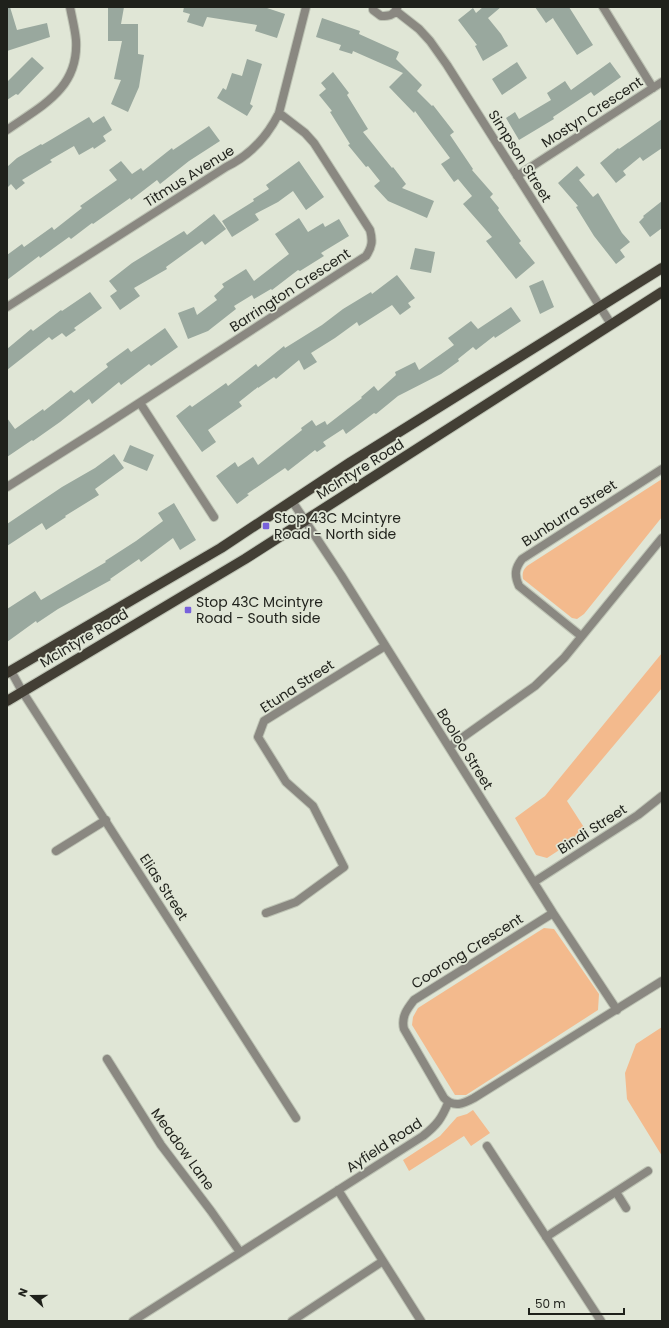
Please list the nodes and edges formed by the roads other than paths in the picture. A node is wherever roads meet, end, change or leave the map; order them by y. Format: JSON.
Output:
{"nodes":[{"id":1,"x":70,"y":7,"type":"edge"},
{"id":2,"x":306,"y":7,"type":"edge"},
{"id":3,"x":373,"y":7,"type":"edge"},
{"id":4,"x":603,"y":7,"type":"edge"},
{"id":5,"x":396,"y":9,"type":"edge"},
{"id":6,"x":662,"y":82,"type":"edge"},
{"id":7,"x":653,"y":88,"type":"junction"},
{"id":8,"x":278,"y":113,"type":"junction"},
{"id":9,"x":7,"y":130,"type":"edge"},
{"id":10,"x":517,"y":176,"type":"junction"},
{"id":11,"x":662,"y":268,"type":"edge"},
{"id":12,"x":662,"y":292,"type":"edge"},
{"id":13,"x":600,"y":306,"type":"junction"},
{"id":14,"x":7,"y":307,"type":"edge"},
{"id":15,"x":611,"y":324,"type":"junction"},
{"id":16,"x":140,"y":402,"type":"junction"},
{"id":17,"x":662,"y":469,"type":"edge"},
{"id":18,"x":7,"y":487,"type":"edge"},
{"id":19,"x":292,"y":501,"type":"junction"},
{"id":20,"x":214,"y":517,"type":"dead end"},
{"id":21,"x":304,"y":521,"type":"junction"},
{"id":22,"x":662,"y":538,"type":"edge"},
{"id":23,"x":581,"y":636,"type":"junction"},
{"id":24,"x":385,"y":646,"type":"junction"},
{"id":25,"x":9,"y":672,"type":"edge"},
{"id":26,"x":22,"y":691,"type":"junction"},
{"id":27,"x":7,"y":701,"type":"edge"},
{"id":28,"x":449,"y":747,"type":"junction"},
{"id":29,"x":662,"y":796,"type":"edge"},
{"id":30,"x":106,"y":820,"type":"junction"},
{"id":31,"x":56,"y":851,"type":"dead end"},
{"id":32,"x":534,"y":882,"type":"junction"},
{"id":33,"x":266,"y":913,"type":"dead end"},
{"id":34,"x":553,"y":913,"type":"junction"},
{"id":35,"x":662,"y":981,"type":"edge"},
{"id":36,"x":618,"y":1010,"type":"junction"},
{"id":37,"x":107,"y":1058,"type":"dead end"},
{"id":38,"x":448,"y":1102,"type":"junction"},
{"id":39,"x":296,"y":1118,"type":"dead end"},
{"id":40,"x":488,"y":1146,"type":"dead end"},
{"id":41,"x":648,"y":1171,"type":"dead end"},
{"id":42,"x":338,"y":1190,"type":"junction"},
{"id":43,"x":616,"y":1192,"type":"junction"},
{"id":44,"x":626,"y":1208,"type":"dead end"},
{"id":45,"x":546,"y":1237,"type":"junction"},
{"id":46,"x":240,"y":1252,"type":"junction"},
{"id":47,"x":383,"y":1261,"type":"junction"},
{"id":48,"x":133,"y":1321,"type":"edge"},
{"id":49,"x":292,"y":1321,"type":"edge"},
{"id":50,"x":421,"y":1321,"type":"edge"},
{"id":51,"x":601,"y":1321,"type":"edge"}],
"edges":[{"from":1,"to":9,"type":"street"},
{"from":2,"to":8,"type":"street","name":"Titmus Avenue"},
{"from":3,"to":5,"type":"street"},
{"from":4,"to":7,"type":"street"},
{"from":5,"to":10,"type":"street","name":"Simpson Street"},
{"from":6,"to":7,"type":"street","name":"Mostyn Crescent"},
{"from":7,"to":10,"type":"street","name":"Mostyn Crescent"},
{"from":8,"to":14,"type":"street","name":"Titmus Avenue"},
{"from":8,"to":16,"type":"street","name":"Barrington Crescent"},
{"from":10,"to":13,"type":"street","name":"Simpson Street"},
{"from":11,"to":13,"type":"main road","name":"McIntyre Road"},
{"from":12,"to":15,"type":"main road","name":"McIntyre Road"},
{"from":13,"to":15,"type":"street","name":"Simpson Street"},
{"from":13,"to":19,"type":"main road","name":"McIntyre Road"},
{"from":15,"to":21,"type":"main road","name":"McIntyre Road"},
{"from":16,"to":18,"type":"street","name":"Barrington Crescent"},
{"from":16,"to":20,"type":"street"},
{"from":17,"to":23,"type":"street","name":"Bunburra Street"},
{"from":19,"to":21,"type":"street","name":"Booloo Street"},
{"from":19,"to":25,"type":"main road","name":"McIntyre Road"},
{"from":21,"to":24,"type":"street","name":"Booloo Street"},
{"from":21,"to":26,"type":"main road","name":"McIntyre Road"},
{"from":22,"to":23,"type":"street"},
{"from":23,"to":28,"type":"street"},
{"from":24,"to":28,"type":"street","name":"Booloo Street"},
{"from":24,"to":33,"type":"street","name":"Etuna Street"},
{"from":25,"to":26,"type":"street","name":"Elias Street"},
{"from":26,"to":27,"type":"main road","name":"McIntyre Road"},
{"from":26,"to":30,"type":"street","name":"Elias Street"},
{"from":28,"to":32,"type":"street","name":"Booloo Street"},
{"from":29,"to":32,"type":"street","name":"Bindi Street"},
{"from":30,"to":31,"type":"street"},
{"from":30,"to":39,"type":"street","name":"Elias Street"},
{"from":32,"to":34,"type":"street","name":"Booloo Street"},
{"from":34,"to":36,"type":"street","name":"Booloo Street"},
{"from":34,"to":38,"type":"street","name":"Coorong Crescent"},
{"from":35,"to":36,"type":"street"},
{"from":36,"to":38,"type":"street"},
{"from":37,"to":46,"type":"street","name":"Meadow Lane"},
{"from":38,"to":42,"type":"street","name":"Ayfield Road"},
{"from":40,"to":45,"type":"street"},
{"from":41,"to":43,"type":"street"},
{"from":42,"to":46,"type":"street","name":"Ayfield Road"},
{"from":42,"to":47,"type":"street"},
{"from":43,"to":44,"type":"street"},
{"from":43,"to":45,"type":"street"},
{"from":45,"to":51,"type":"street"},
{"from":46,"to":48,"type":"street","name":"Ayfield Road"},
{"from":47,"to":49,"type":"street"},
{"from":47,"to":50,"type":"street"}]}
